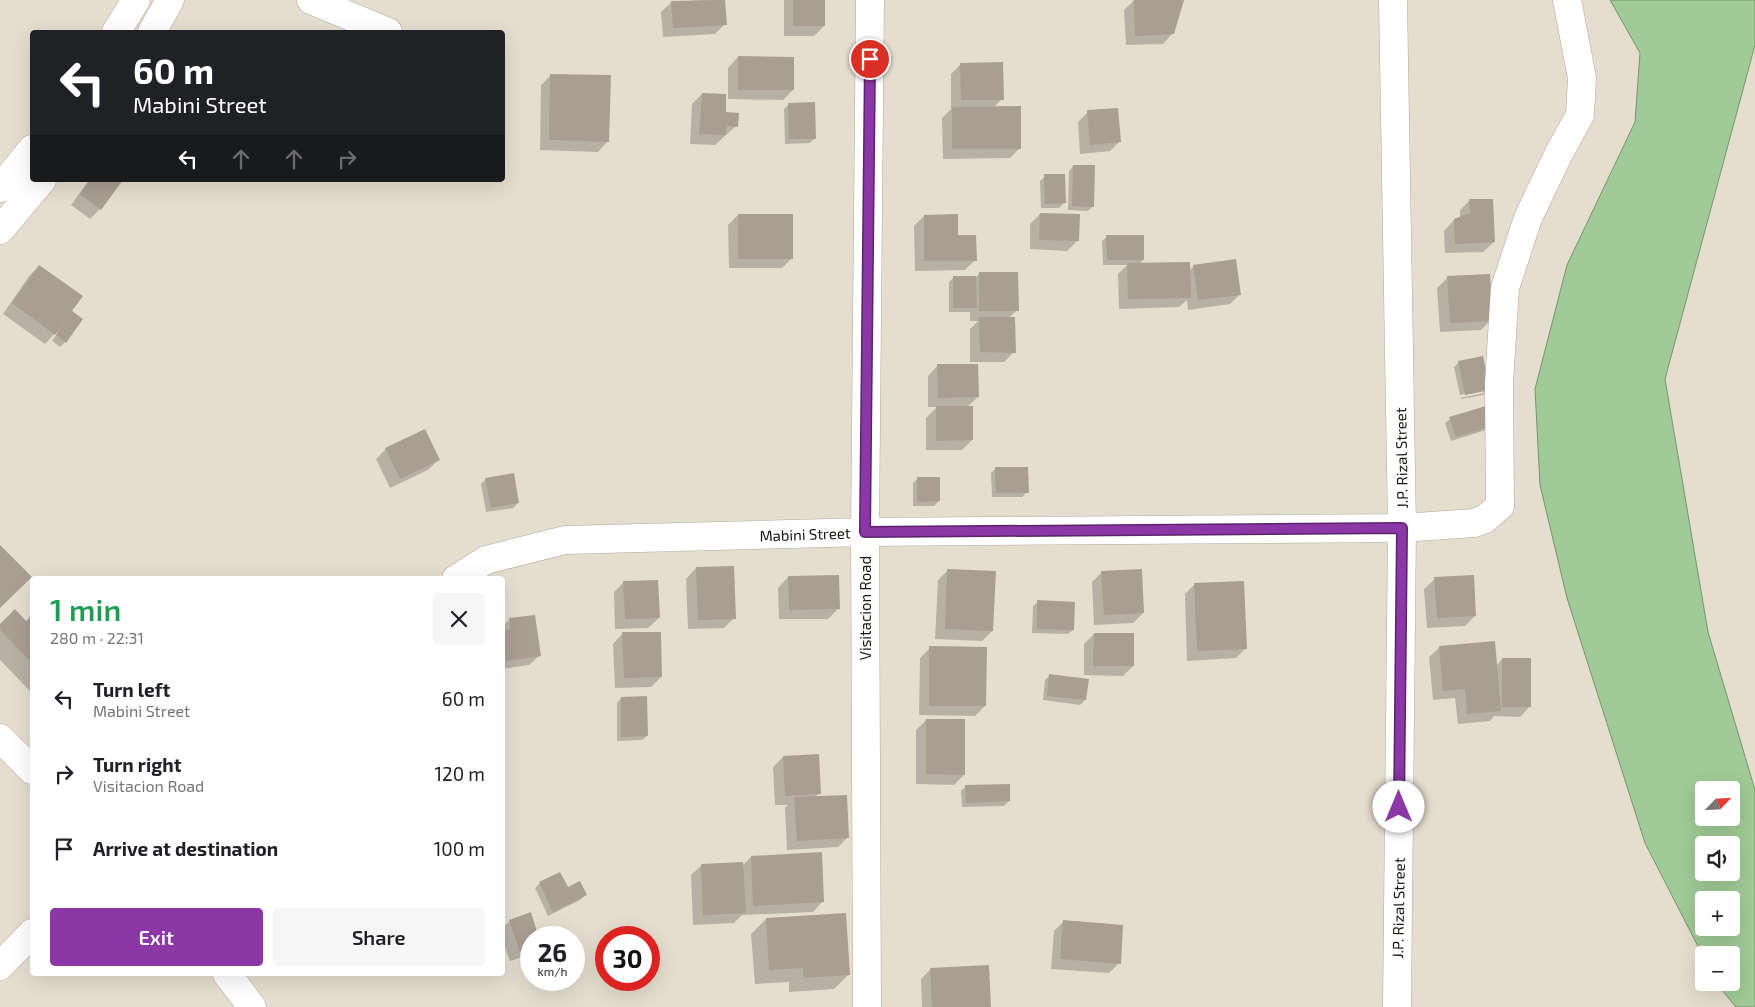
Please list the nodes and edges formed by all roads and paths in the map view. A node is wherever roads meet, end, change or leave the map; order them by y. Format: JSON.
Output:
{"nodes":[{"id":1,"x":136,"y":0,"type":"edge"},
{"id":2,"x":170,"y":0,"type":"edge"},
{"id":3,"x":311,"y":0,"type":"edge"},
{"id":4,"x":870,"y":0,"type":"edge"},
{"id":5,"x":1393,"y":0,"type":"edge"},
{"id":6,"x":1567,"y":0,"type":"edge"},
{"id":7,"x":117,"y":30,"type":"edge"},
{"id":8,"x":153,"y":30,"type":"edge"},
{"id":9,"x":383,"y":30,"type":"edge"},
{"id":10,"x":30,"y":151,"type":"edge"},
{"id":11,"x":40,"y":182,"type":"edge"},
{"id":12,"x":0,"y":188,"type":"edge"},
{"id":13,"x":0,"y":230,"type":"edge"},
{"id":14,"x":1402,"y":528,"type":"junction"},
{"id":15,"x":865,"y":532,"type":"junction"},
{"id":16,"x":461,"y":576,"type":"edge"},
{"id":17,"x":0,"y":738,"type":"edge"},
{"id":18,"x":30,"y":768,"type":"edge"},
{"id":19,"x":30,"y":935,"type":"edge"},
{"id":20,"x":0,"y":966,"type":"edge"},
{"id":21,"x":229,"y":976,"type":"edge"},
{"id":22,"x":252,"y":1007,"type":"edge"},
{"id":23,"x":867,"y":1007,"type":"edge"},
{"id":24,"x":1397,"y":1007,"type":"edge"}],
"edges":[{"from":1,"to":7,"type":"street"},
{"from":2,"to":8,"type":"street"},
{"from":3,"to":9,"type":"street"},
{"from":4,"to":15,"type":"street","name":"Visitacion Road"},
{"from":5,"to":14,"type":"street","name":"J.P. Rizal Street"},
{"from":6,"to":14,"type":"street","name":"Mabini Street"},
{"from":10,"to":12,"type":"street"},
{"from":11,"to":13,"type":"street"},
{"from":14,"to":15,"type":"street","name":"Mabini Street"},
{"from":14,"to":24,"type":"street","name":"J.P. Rizal Street"},
{"from":15,"to":16,"type":"street","name":"Mabini Street"},
{"from":15,"to":23,"type":"street","name":"Visitacion Road"},
{"from":17,"to":18,"type":"street"},
{"from":19,"to":20,"type":"street"},
{"from":21,"to":22,"type":"street"}]}
